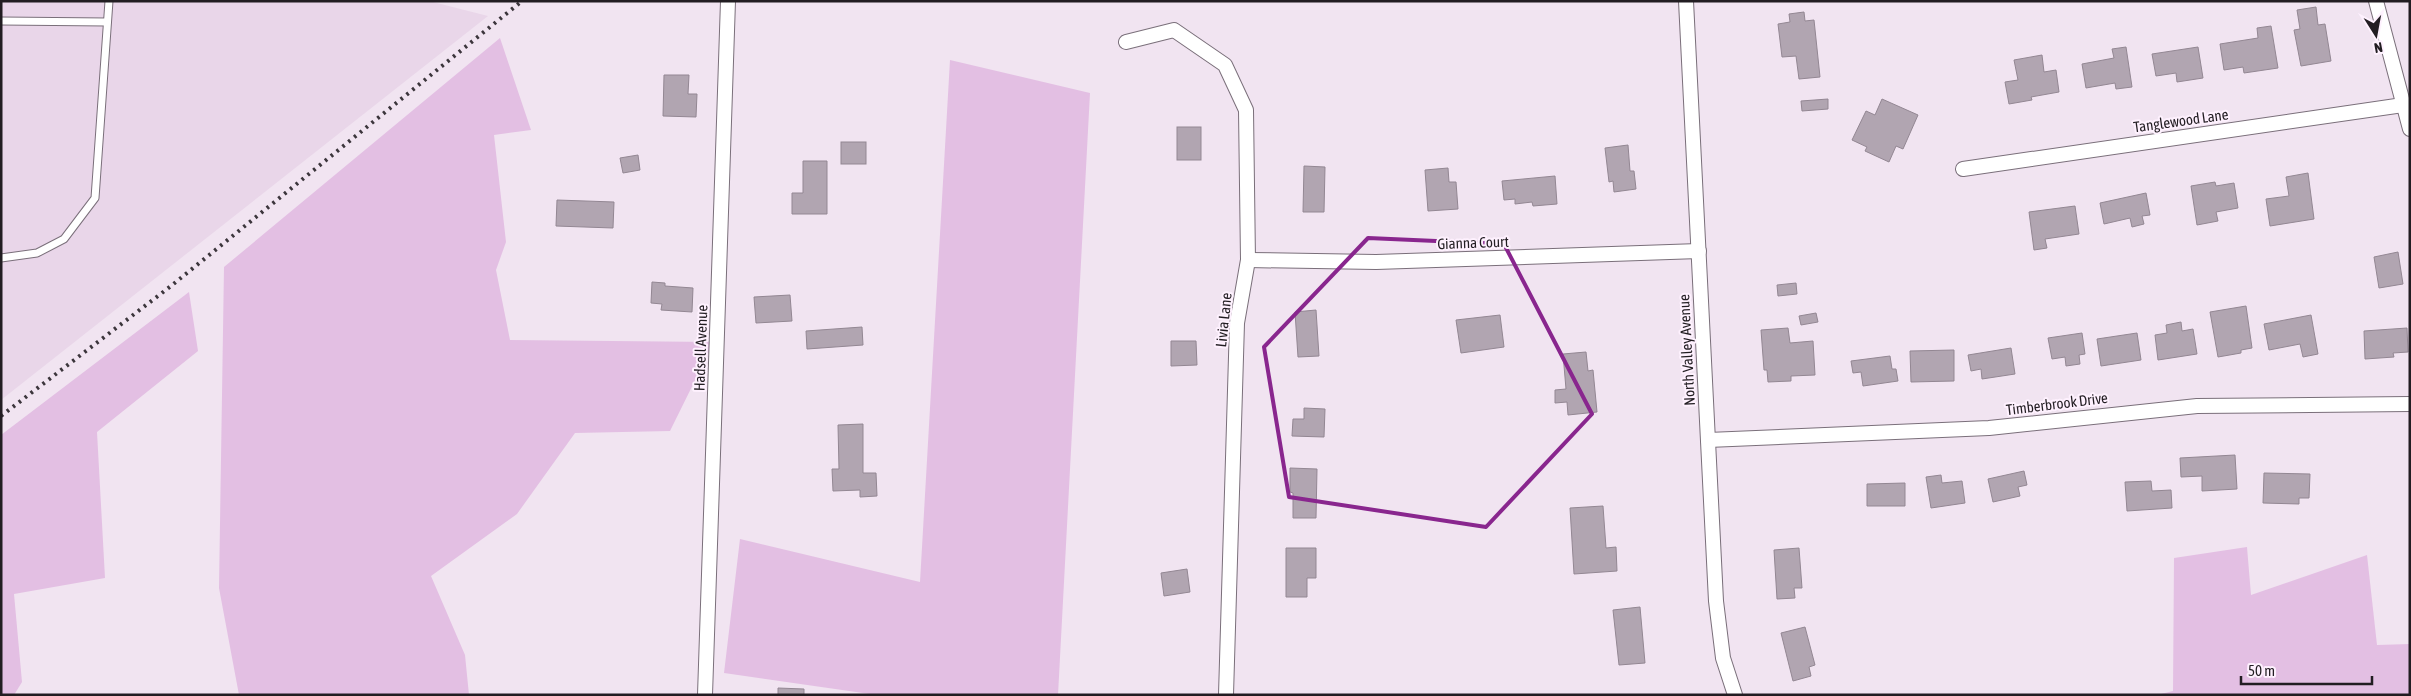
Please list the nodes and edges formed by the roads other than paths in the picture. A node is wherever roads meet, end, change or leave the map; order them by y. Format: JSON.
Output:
{"nodes":[{"id":1,"x":109,"y":1,"type":"edge"},
{"id":2,"x":728,"y":1,"type":"edge"},
{"id":3,"x":1686,"y":1,"type":"edge"},
{"id":4,"x":2376,"y":1,"type":"edge"},
{"id":5,"x":1,"y":21,"type":"edge"},
{"id":6,"x":107,"y":22,"type":"junction"},
{"id":7,"x":1126,"y":42,"type":"dead end"},
{"id":8,"x":2403,"y":105,"type":"junction"},
{"id":9,"x":2410,"y":129,"type":"edge"},
{"id":10,"x":1963,"y":169,"type":"dead end"},
{"id":11,"x":1699,"y":251,"type":"junction"},
{"id":12,"x":1,"y":258,"type":"edge"},
{"id":13,"x":1248,"y":260,"type":"junction"},
{"id":14,"x":2410,"y":404,"type":"edge"},
{"id":15,"x":1708,"y":440,"type":"junction"},
{"id":16,"x":705,"y":695,"type":"edge"},
{"id":17,"x":1226,"y":695,"type":"edge"},
{"id":18,"x":1735,"y":695,"type":"edge"}],
"edges":[{"from":1,"to":6,"type":"lane"},
{"from":2,"to":16,"type":"street","name":"Hadsell Avenue"},
{"from":3,"to":11,"type":"street","name":"North Valley Avenue"},
{"from":4,"to":8,"type":"street"},
{"from":5,"to":6,"type":"lane"},
{"from":6,"to":12,"type":"lane"},
{"from":7,"to":13,"type":"street","name":"Livia Lane"},
{"from":8,"to":9,"type":"street"},
{"from":8,"to":10,"type":"street","name":"Tanglewood Lane"},
{"from":11,"to":13,"type":"street","name":"Gianna Court"},
{"from":11,"to":15,"type":"street","name":"North Valley Avenue"},
{"from":13,"to":17,"type":"street","name":"Livia Lane"},
{"from":14,"to":15,"type":"street","name":"Timberbrook Drive"},
{"from":15,"to":18,"type":"street","name":"North Valley Avenue"}]}
